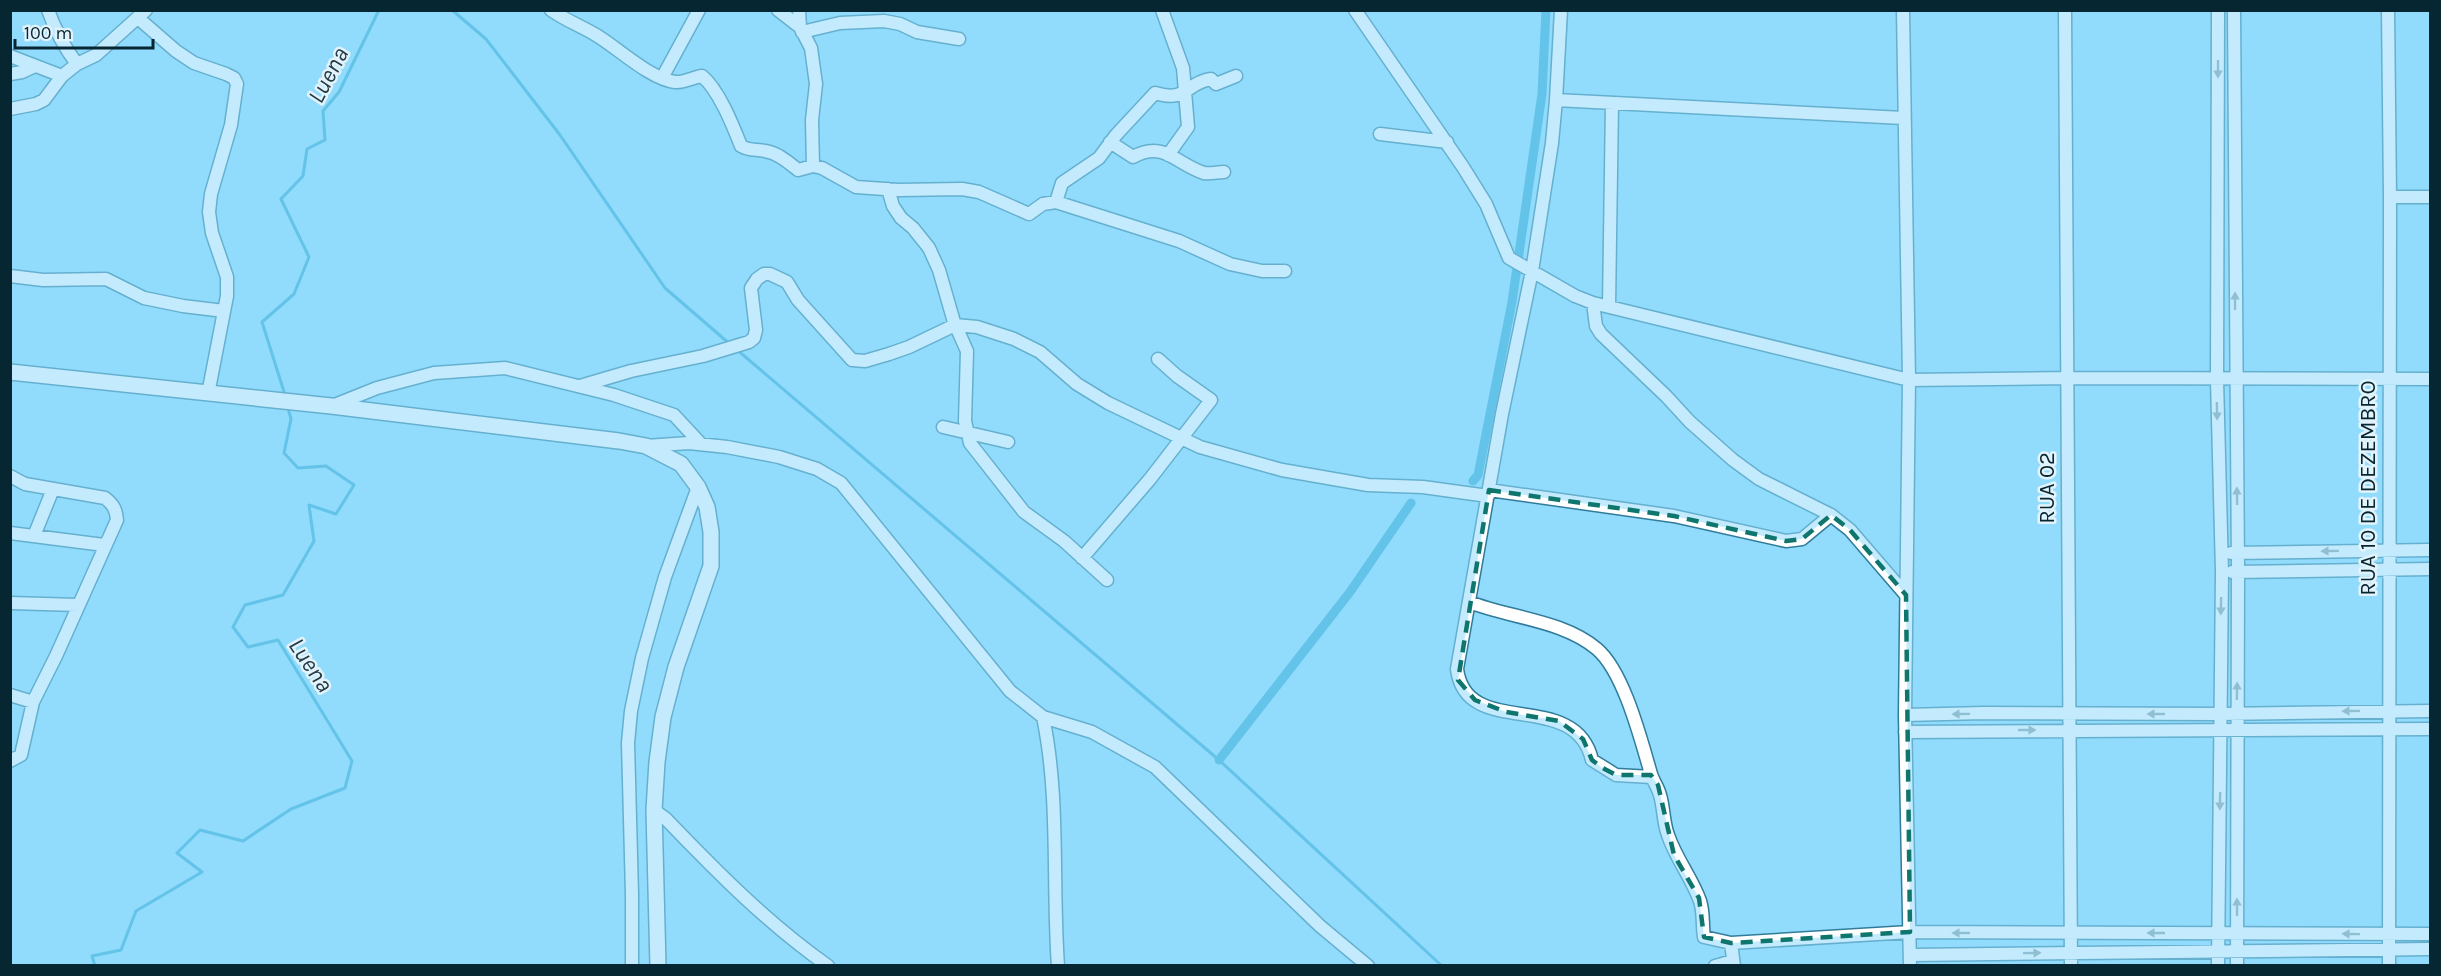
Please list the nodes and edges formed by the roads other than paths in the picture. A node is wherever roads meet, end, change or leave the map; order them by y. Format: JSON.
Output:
{"nodes":[{"id":1,"x":48,"y":10,"type":"edge"},
{"id":2,"x":551,"y":10,"type":"edge"},
{"id":3,"x":699,"y":10,"type":"edge"},
{"id":4,"x":778,"y":10,"type":"edge"},
{"id":5,"x":799,"y":10,"type":"edge"},
{"id":6,"x":1162,"y":10,"type":"edge"},
{"id":7,"x":1355,"y":10,"type":"edge"},
{"id":8,"x":1561,"y":10,"type":"edge"},
{"id":9,"x":1903,"y":10,"type":"edge"},
{"id":10,"x":2065,"y":10,"type":"edge"},
{"id":11,"x":2218,"y":10,"type":"edge"},
{"id":12,"x":2234,"y":10,"type":"edge"},
{"id":13,"x":2388,"y":10,"type":"edge"},
{"id":14,"x":142,"y":14,"type":"edge"},
{"id":15,"x":801,"y":29,"type":"junction"},
{"id":16,"x":959,"y":39,"type":"dead end"},
{"id":17,"x":10,"y":56,"type":"edge"},
{"id":18,"x":77,"y":64,"type":"junction"},
{"id":19,"x":35,"y":66,"type":"junction"},
{"id":20,"x":10,"y":74,"type":"edge"},
{"id":21,"x":62,"y":76,"type":"junction"},
{"id":22,"x":1236,"y":76,"type":"dead end"},
{"id":23,"x":662,"y":78,"type":"junction"},
{"id":24,"x":1186,"y":93,"type":"junction"},
{"id":25,"x":1556,"y":100,"type":"junction"},
{"id":26,"x":1612,"y":103,"type":"junction"},
{"id":27,"x":10,"y":109,"type":"edge"},
{"id":28,"x":1904,"y":118,"type":"junction"},
{"id":29,"x":1380,"y":134,"type":"dead end"},
{"id":30,"x":1110,"y":142,"type":"junction"},
{"id":31,"x":1446,"y":142,"type":"junction"},
{"id":32,"x":1168,"y":155,"type":"junction"},
{"id":33,"x":813,"y":166,"type":"junction"},
{"id":34,"x":1224,"y":172,"type":"dead end"},
{"id":35,"x":888,"y":189,"type":"junction"},
{"id":36,"x":2390,"y":197,"type":"junction"},
{"id":37,"x":2430,"y":197,"type":"edge"},
{"id":38,"x":1056,"y":202,"type":"junction"},
{"id":39,"x":1285,"y":271,"type":"dead end"},
{"id":40,"x":1532,"y":271,"type":"junction"},
{"id":41,"x":10,"y":276,"type":"edge"},
{"id":42,"x":1593,"y":303,"type":"junction"},
{"id":43,"x":1609,"y":306,"type":"junction"},
{"id":44,"x":224,"y":310,"type":"junction"},
{"id":45,"x":955,"y":325,"type":"junction"},
{"id":46,"x":1158,"y":359,"type":"dead end"},
{"id":47,"x":10,"y":372,"type":"edge"},
{"id":48,"x":2067,"y":378,"type":"junction"},
{"id":49,"x":2388,"y":378,"type":"junction"},
{"id":50,"x":2235,"y":379,"type":"junction"},
{"id":51,"x":2430,"y":379,"type":"edge"},
{"id":52,"x":1909,"y":380,"type":"junction"},
{"id":53,"x":2217,"y":380,"type":"junction"},
{"id":54,"x":580,"y":386,"type":"junction"},
{"id":55,"x":208,"y":394,"type":"junction"},
{"id":56,"x":325,"y":406,"type":"junction"},
{"id":57,"x":943,"y":427,"type":"dead end"},
{"id":58,"x":966,"y":432,"type":"junction"},
{"id":59,"x":1180,"y":439,"type":"junction"},
{"id":60,"x":1008,"y":441,"type":"dead end"},
{"id":61,"x":700,"y":444,"type":"junction"},
{"id":62,"x":646,"y":446,"type":"junction"},
{"id":63,"x":10,"y":476,"type":"edge"},
{"id":64,"x":698,"y":487,"type":"junction"},
{"id":65,"x":52,"y":489,"type":"junction"},
{"id":66,"x":1488,"y":493,"type":"junction"},
{"id":67,"x":1831,"y":516,"type":"junction"},
{"id":68,"x":10,"y":533,"type":"edge"},
{"id":69,"x":34,"y":536,"type":"junction"},
{"id":70,"x":104,"y":545,"type":"junction"},
{"id":71,"x":2388,"y":550,"type":"junction"},
{"id":72,"x":2430,"y":550,"type":"edge"},
{"id":73,"x":2238,"y":553,"type":"junction"},
{"id":74,"x":2221,"y":554,"type":"junction"},
{"id":75,"x":1082,"y":558,"type":"junction"},
{"id":76,"x":2389,"y":569,"type":"junction"},
{"id":77,"x":2430,"y":569,"type":"edge"},
{"id":78,"x":2238,"y":571,"type":"junction"},
{"id":79,"x":2222,"y":572,"type":"junction"},
{"id":80,"x":1107,"y":580,"type":"dead end"},
{"id":81,"x":1906,"y":595,"type":"junction"},
{"id":82,"x":1469,"y":602,"type":"junction"},
{"id":83,"x":10,"y":603,"type":"edge"},
{"id":84,"x":78,"y":605,"type":"junction"},
{"id":85,"x":10,"y":695,"type":"edge"},
{"id":86,"x":33,"y":702,"type":"junction"},
{"id":87,"x":2389,"y":710,"type":"junction"},
{"id":88,"x":2430,"y":711,"type":"edge"},
{"id":89,"x":2236,"y":713,"type":"junction"},
{"id":90,"x":2070,"y":714,"type":"junction"},
{"id":91,"x":2220,"y":714,"type":"junction"},
{"id":92,"x":1905,"y":715,"type":"junction"},
{"id":93,"x":1044,"y":717,"type":"junction"},
{"id":94,"x":2238,"y":729,"type":"junction"},
{"id":95,"x":2390,"y":729,"type":"junction"},
{"id":96,"x":2430,"y":729,"type":"edge"},
{"id":97,"x":2071,"y":730,"type":"junction"},
{"id":98,"x":2221,"y":731,"type":"junction"},
{"id":99,"x":1905,"y":732,"type":"junction"},
{"id":100,"x":10,"y":761,"type":"edge"},
{"id":101,"x":1652,"y":777,"type":"junction"},
{"id":102,"x":654,"y":810,"type":"junction"},
{"id":103,"x":1910,"y":932,"type":"junction"},
{"id":104,"x":2219,"y":932,"type":"junction"},
{"id":105,"x":2237,"y":932,"type":"junction"},
{"id":106,"x":2072,"y":933,"type":"junction"},
{"id":107,"x":2388,"y":934,"type":"junction"},
{"id":108,"x":2430,"y":934,"type":"edge"},
{"id":109,"x":1731,"y":943,"type":"junction"},
{"id":110,"x":2389,"y":949,"type":"junction"},
{"id":111,"x":2430,"y":949,"type":"edge"},
{"id":112,"x":2237,"y":951,"type":"junction"},
{"id":113,"x":2218,"y":952,"type":"junction"},
{"id":114,"x":2071,"y":959,"type":"edge"},
{"id":115,"x":1910,"y":961,"type":"edge"},
{"id":116,"x":1734,"y":963,"type":"edge"},
{"id":117,"x":1366,"y":965,"type":"edge"},
{"id":118,"x":632,"y":966,"type":"edge"},
{"id":119,"x":658,"y":966,"type":"edge"},
{"id":120,"x":828,"y":966,"type":"edge"},
{"id":121,"x":1058,"y":966,"type":"edge"},
{"id":122,"x":1715,"y":966,"type":"edge"},
{"id":123,"x":2218,"y":966,"type":"edge"},
{"id":124,"x":2237,"y":966,"type":"edge"},
{"id":125,"x":2389,"y":966,"type":"edge"}],
"edges":[{"from":1,"to":18,"type":"street"},
{"from":2,"to":23,"type":"street"},
{"from":3,"to":23,"type":"street"},
{"from":4,"to":15,"type":"street"},
{"from":5,"to":15,"type":"street"},
{"from":6,"to":24,"type":"street"},
{"from":7,"to":31,"type":"street"},
{"from":8,"to":25,"type":"street"},
{"from":9,"to":28,"type":"street"},
{"from":10,"to":48,"type":"street","name":"RUA 02"},
{"from":11,"to":53,"type":"street","one_way":true},
{"from":50,"to":12,"type":"street","one_way":true},
{"from":13,"to":36,"type":"street","name":"RUA 10 DE DEZEMBRO"},
{"from":14,"to":18,"type":"street"},
{"from":14,"to":44,"type":"street"},
{"from":15,"to":16,"type":"street"},
{"from":15,"to":33,"type":"street"},
{"from":17,"to":19,"type":"street"},
{"from":18,"to":21,"type":"street"},
{"from":19,"to":20,"type":"street"},
{"from":19,"to":21,"type":"street"},
{"from":21,"to":27,"type":"street"},
{"from":22,"to":24,"type":"street"},
{"from":23,"to":33,"type":"street"},
{"from":24,"to":30,"type":"street"},
{"from":24,"to":32,"type":"street"},
{"from":25,"to":26,"type":"street"},
{"from":25,"to":40,"type":"street"},
{"from":26,"to":28,"type":"street"},
{"from":26,"to":43,"type":"street"},
{"from":28,"to":52,"type":"street"},
{"from":29,"to":31,"type":"street"},
{"from":30,"to":32,"type":"street"},
{"from":30,"to":38,"type":"street"},
{"from":31,"to":40,"type":"street"},
{"from":32,"to":34,"type":"street"},
{"from":33,"to":35,"type":"street"},
{"from":35,"to":38,"type":"street"},
{"from":35,"to":45,"type":"street"},
{"from":36,"to":37,"type":"street"},
{"from":36,"to":49,"type":"street","name":"RUA 10 DE DEZEMBRO"},
{"from":38,"to":39,"type":"street"},
{"from":40,"to":42,"type":"street"},
{"from":40,"to":66,"type":"street"},
{"from":41,"to":44,"type":"street"},
{"from":42,"to":43,"type":"street"},
{"from":42,"to":67,"type":"street"},
{"from":43,"to":52,"type":"street"},
{"from":44,"to":55,"type":"street"},
{"from":45,"to":54,"type":"street"},
{"from":45,"to":58,"type":"street"},
{"from":45,"to":59,"type":"street"},
{"from":46,"to":59,"type":"street"},
{"from":47,"to":55,"type":"main road"},
{"from":48,"to":52,"type":"street"},
{"from":48,"to":53,"type":"street"},
{"from":48,"to":90,"type":"street","name":"RUA 02"},
{"from":49,"to":50,"type":"street"},
{"from":49,"to":51,"type":"street"},
{"from":49,"to":71,"type":"street","name":"RUA 10 DE DEZEMBRO"},
{"from":50,"to":53,"type":"street"},
{"from":73,"to":50,"type":"street","one_way":true},
{"from":52,"to":81,"type":"street"},
{"from":53,"to":74,"type":"street","one_way":true},
{"from":54,"to":56,"type":"street"},
{"from":54,"to":61,"type":"street"},
{"from":55,"to":56,"type":"main road"},
{"from":56,"to":62,"type":"main road"},
{"from":57,"to":58,"type":"street"},
{"from":58,"to":60,"type":"street"},
{"from":58,"to":75,"type":"street"},
{"from":59,"to":66,"type":"street"},
{"from":59,"to":75,"type":"street"},
{"from":61,"to":62,"type":"street"},
{"from":61,"to":93,"type":"street"},
{"from":62,"to":64,"type":"main road"},
{"from":63,"to":65,"type":"street"},
{"from":64,"to":102,"type":"main road"},
{"from":64,"to":118,"type":"street"},
{"from":65,"to":69,"type":"street"},
{"from":65,"to":70,"type":"street"},
{"from":66,"to":67,"type":"street"},
{"from":66,"to":82,"type":"street"},
{"from":67,"to":81,"type":"street"},
{"from":68,"to":69,"type":"street"},
{"from":69,"to":70,"type":"street"},
{"from":70,"to":84,"type":"street"},
{"from":71,"to":72,"type":"street"},
{"from":71,"to":73,"type":"street","one_way":true},
{"from":71,"to":76,"type":"street","name":"RUA 10 DE DEZEMBRO"},
{"from":73,"to":74,"type":"street"},
{"from":73,"to":78,"type":"street"},
{"from":74,"to":79,"type":"street"},
{"from":75,"to":80,"type":"street"},
{"from":76,"to":77,"type":"street"},
{"from":76,"to":78,"type":"street"},
{"from":76,"to":87,"type":"street","name":"RUA 10 DE DEZEMBRO"},
{"from":78,"to":79,"type":"street"},
{"from":89,"to":78,"type":"street","one_way":true},
{"from":79,"to":91,"type":"street","one_way":true},
{"from":81,"to":92,"type":"street"},
{"from":82,"to":101,"type":"street"},
{"from":82,"to":101,"type":"street"},
{"from":83,"to":84,"type":"street"},
{"from":84,"to":86,"type":"street"},
{"from":85,"to":86,"type":"street"},
{"from":86,"to":100,"type":"street"},
{"from":87,"to":88,"type":"street"},
{"from":87,"to":89,"type":"street","one_way":true},
{"from":87,"to":95,"type":"street","name":"RUA 10 DE DEZEMBRO"},
{"from":89,"to":91,"type":"street"},
{"from":89,"to":94,"type":"street"},
{"from":91,"to":90,"type":"street","one_way":true},
{"from":90,"to":92,"type":"street","one_way":true},
{"from":90,"to":97,"type":"street","name":"RUA 02"},
{"from":91,"to":98,"type":"street"},
{"from":92,"to":99,"type":"street"},
{"from":93,"to":117,"type":"street"},
{"from":93,"to":121,"type":"street"},
{"from":94,"to":95,"type":"street"},
{"from":94,"to":98,"type":"street"},
{"from":105,"to":94,"type":"street","one_way":true},
{"from":95,"to":96,"type":"street"},
{"from":95,"to":107,"type":"street","name":"RUA 10 DE DEZEMBRO"},
{"from":97,"to":98,"type":"street"},
{"from":99,"to":97,"type":"street","one_way":true},
{"from":97,"to":106,"type":"street","name":"RUA 02"},
{"from":98,"to":104,"type":"street","one_way":true},
{"from":99,"to":103,"type":"street"},
{"from":101,"to":109,"type":"street"},
{"from":102,"to":119,"type":"main road"},
{"from":102,"to":120,"type":"street"},
{"from":106,"to":103,"type":"street","one_way":true},
{"from":103,"to":109,"type":"street"},
{"from":103,"to":115,"type":"street"},
{"from":104,"to":105,"type":"street"},
{"from":104,"to":106,"type":"street","one_way":true},
{"from":104,"to":113,"type":"street"},
{"from":107,"to":105,"type":"street","one_way":true},
{"from":105,"to":112,"type":"street"},
{"from":106,"to":114,"type":"street","name":"RUA 02"},
{"from":107,"to":108,"type":"street"},
{"from":107,"to":110,"type":"street","name":"RUA 10 DE DEZEMBRO"},
{"from":109,"to":116,"type":"street"},
{"from":110,"to":111,"type":"street"},
{"from":110,"to":112,"type":"street"},
{"from":110,"to":125,"type":"street","name":"RUA 10 DE DEZEMBRO"},
{"from":112,"to":113,"type":"street"},
{"from":112,"to":124,"type":"street"},
{"from":113,"to":114,"type":"street"},
{"from":113,"to":123,"type":"street"},
{"from":115,"to":114,"type":"street","one_way":true},
{"from":116,"to":122,"type":"street"}]}
